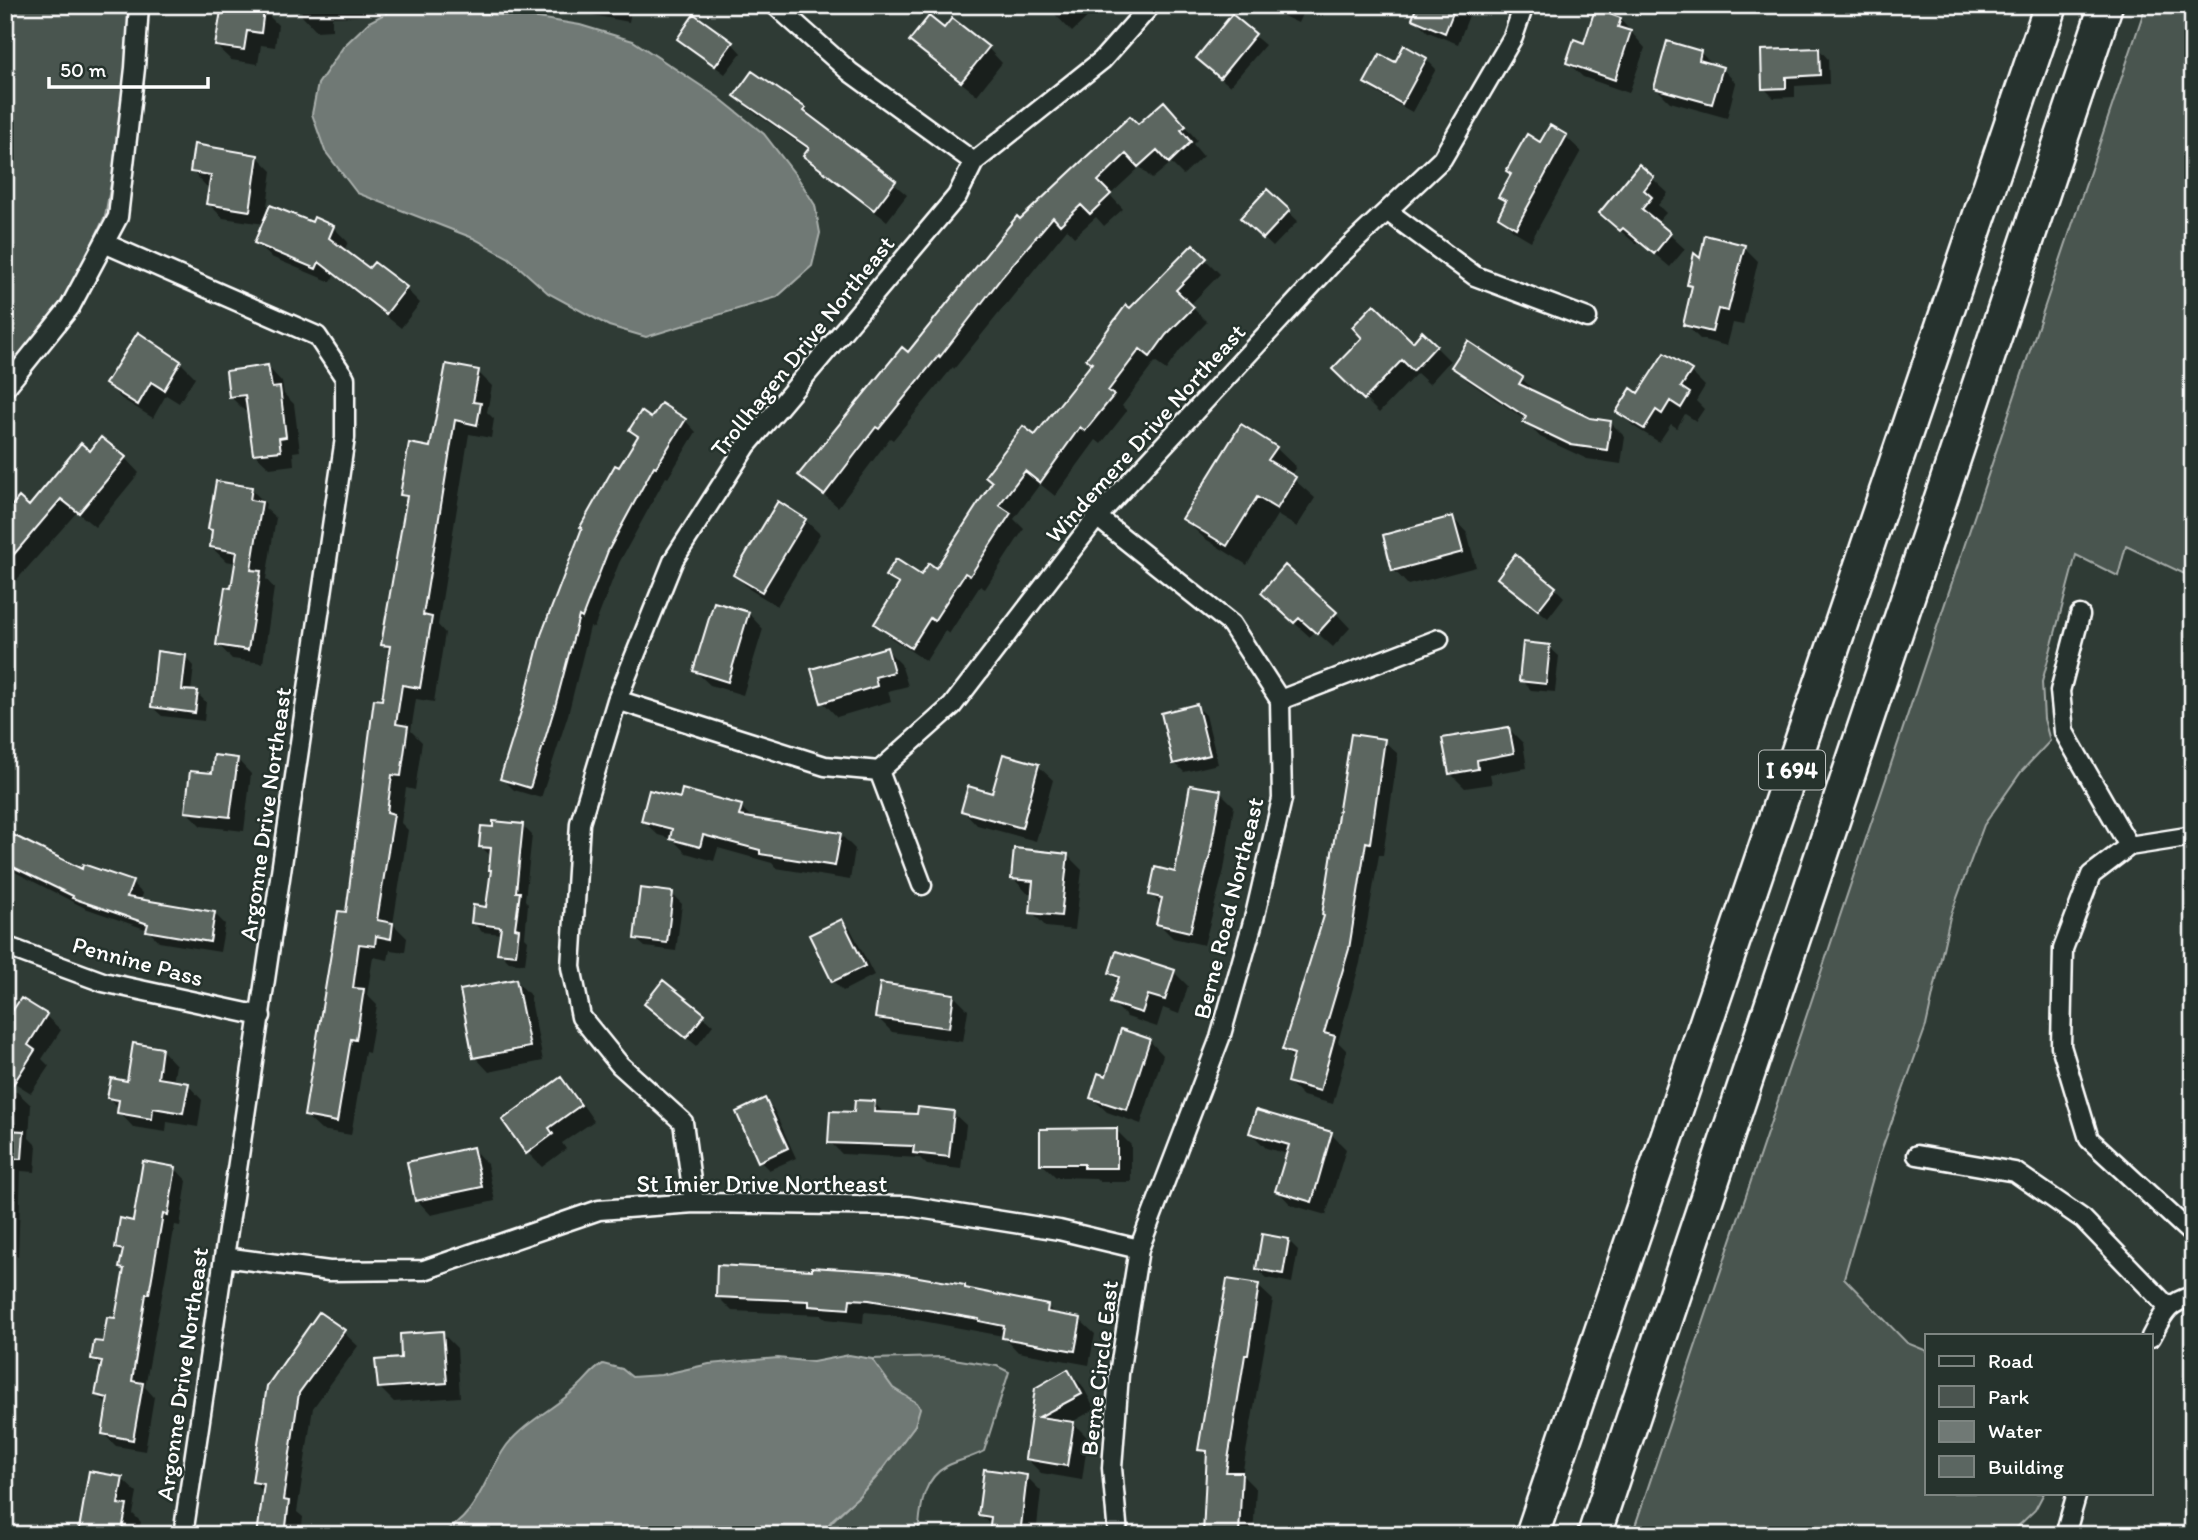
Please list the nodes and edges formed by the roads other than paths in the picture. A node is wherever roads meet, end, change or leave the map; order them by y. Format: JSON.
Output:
{"nodes":[{"id":1,"x":139,"y":5,"type":"edge"},
{"id":2,"x":775,"y":5,"type":"edge"},
{"id":3,"x":1151,"y":5,"type":"edge"},
{"id":4,"x":1524,"y":5,"type":"edge"},
{"id":5,"x":2051,"y":5,"type":"edge"},
{"id":6,"x":2106,"y":5,"type":"edge"},
{"id":7,"x":974,"y":162,"type":"junction"},
{"id":8,"x":1387,"y":211,"type":"junction"},
{"id":9,"x":104,"y":243,"type":"junction"},
{"id":10,"x":1587,"y":318,"type":"dead end"},
{"id":11,"x":5,"y":388,"type":"edge"},
{"id":12,"x":1097,"y":517,"type":"junction"},
{"id":13,"x":2081,"y":615,"type":"dead end"},
{"id":14,"x":1439,"y":639,"type":"dead end"},
{"id":15,"x":617,"y":700,"type":"junction"},
{"id":16,"x":1280,"y":700,"type":"junction"},
{"id":17,"x":878,"y":771,"type":"junction"},
{"id":18,"x":2193,"y":836,"type":"edge"},
{"id":19,"x":2129,"y":846,"type":"junction"},
{"id":20,"x":922,"y":885,"type":"dead end"},
{"id":21,"x":5,"y":946,"type":"edge"},
{"id":22,"x":261,"y":1016,"type":"junction"},
{"id":23,"x":1917,"y":1154,"type":"dead end"},
{"id":24,"x":694,"y":1203,"type":"junction"},
{"id":25,"x":2193,"y":1235,"type":"edge"},
{"id":26,"x":1139,"y":1249,"type":"junction"},
{"id":27,"x":224,"y":1258,"type":"junction"},
{"id":28,"x":2193,"y":1296,"type":"edge"},
{"id":29,"x":2168,"y":1307,"type":"junction"},
{"id":30,"x":2152,"y":1335,"type":"edge"},
{"id":31,"x":2077,"y":1494,"type":"edge"},
{"id":32,"x":183,"y":1535,"type":"edge"},
{"id":33,"x":1118,"y":1535,"type":"edge"},
{"id":34,"x":1532,"y":1535,"type":"edge"},
{"id":35,"x":1594,"y":1535,"type":"edge"},
{"id":36,"x":2065,"y":1535,"type":"edge"}],
"edges":[{"from":1,"to":9,"type":"street"},
{"from":2,"to":7,"type":"street"},
{"from":3,"to":7,"type":"street","name":"Trollhagen Drive Northeast"},
{"from":4,"to":8,"type":"street","name":"Windemere Drive Northeast"},
{"from":5,"to":34,"type":"highway","number":"I 694"},
{"from":6,"to":35,"type":"highway","number":"I 694"},
{"from":7,"to":15,"type":"street","name":"Trollhagen Drive Northeast"},
{"from":8,"to":10,"type":"street"},
{"from":8,"to":12,"type":"street","name":"Windemere Drive Northeast"},
{"from":9,"to":11,"type":"street"},
{"from":9,"to":22,"type":"street","name":"Argonne Drive Northeast"},
{"from":12,"to":16,"type":"street"},
{"from":12,"to":17,"type":"street","name":"Windemere Drive Northeast"},
{"from":13,"to":19,"type":"street"},
{"from":14,"to":16,"type":"street"},
{"from":15,"to":17,"type":"street"},
{"from":15,"to":24,"type":"street","name":"Trollhagen Drive Northeast"},
{"from":16,"to":26,"type":"street","name":"Berne Road Northeast"},
{"from":17,"to":20,"type":"street"},
{"from":18,"to":19,"type":"street"},
{"from":19,"to":25,"type":"street"},
{"from":21,"to":22,"type":"street","name":"Pennine Pass"},
{"from":22,"to":27,"type":"street","name":"Argonne Drive Northeast"},
{"from":23,"to":29,"type":"street"},
{"from":24,"to":26,"type":"street","name":"St Imier Drive Northeast"},
{"from":24,"to":27,"type":"street","name":"St Imier Drive Northeast"},
{"from":26,"to":33,"type":"street","name":"Berne Circle East"},
{"from":27,"to":32,"type":"street","name":"Argonne Drive Northeast"},
{"from":28,"to":29,"type":"street"},
{"from":29,"to":30,"type":"street"},
{"from":31,"to":36,"type":"street"}]}
